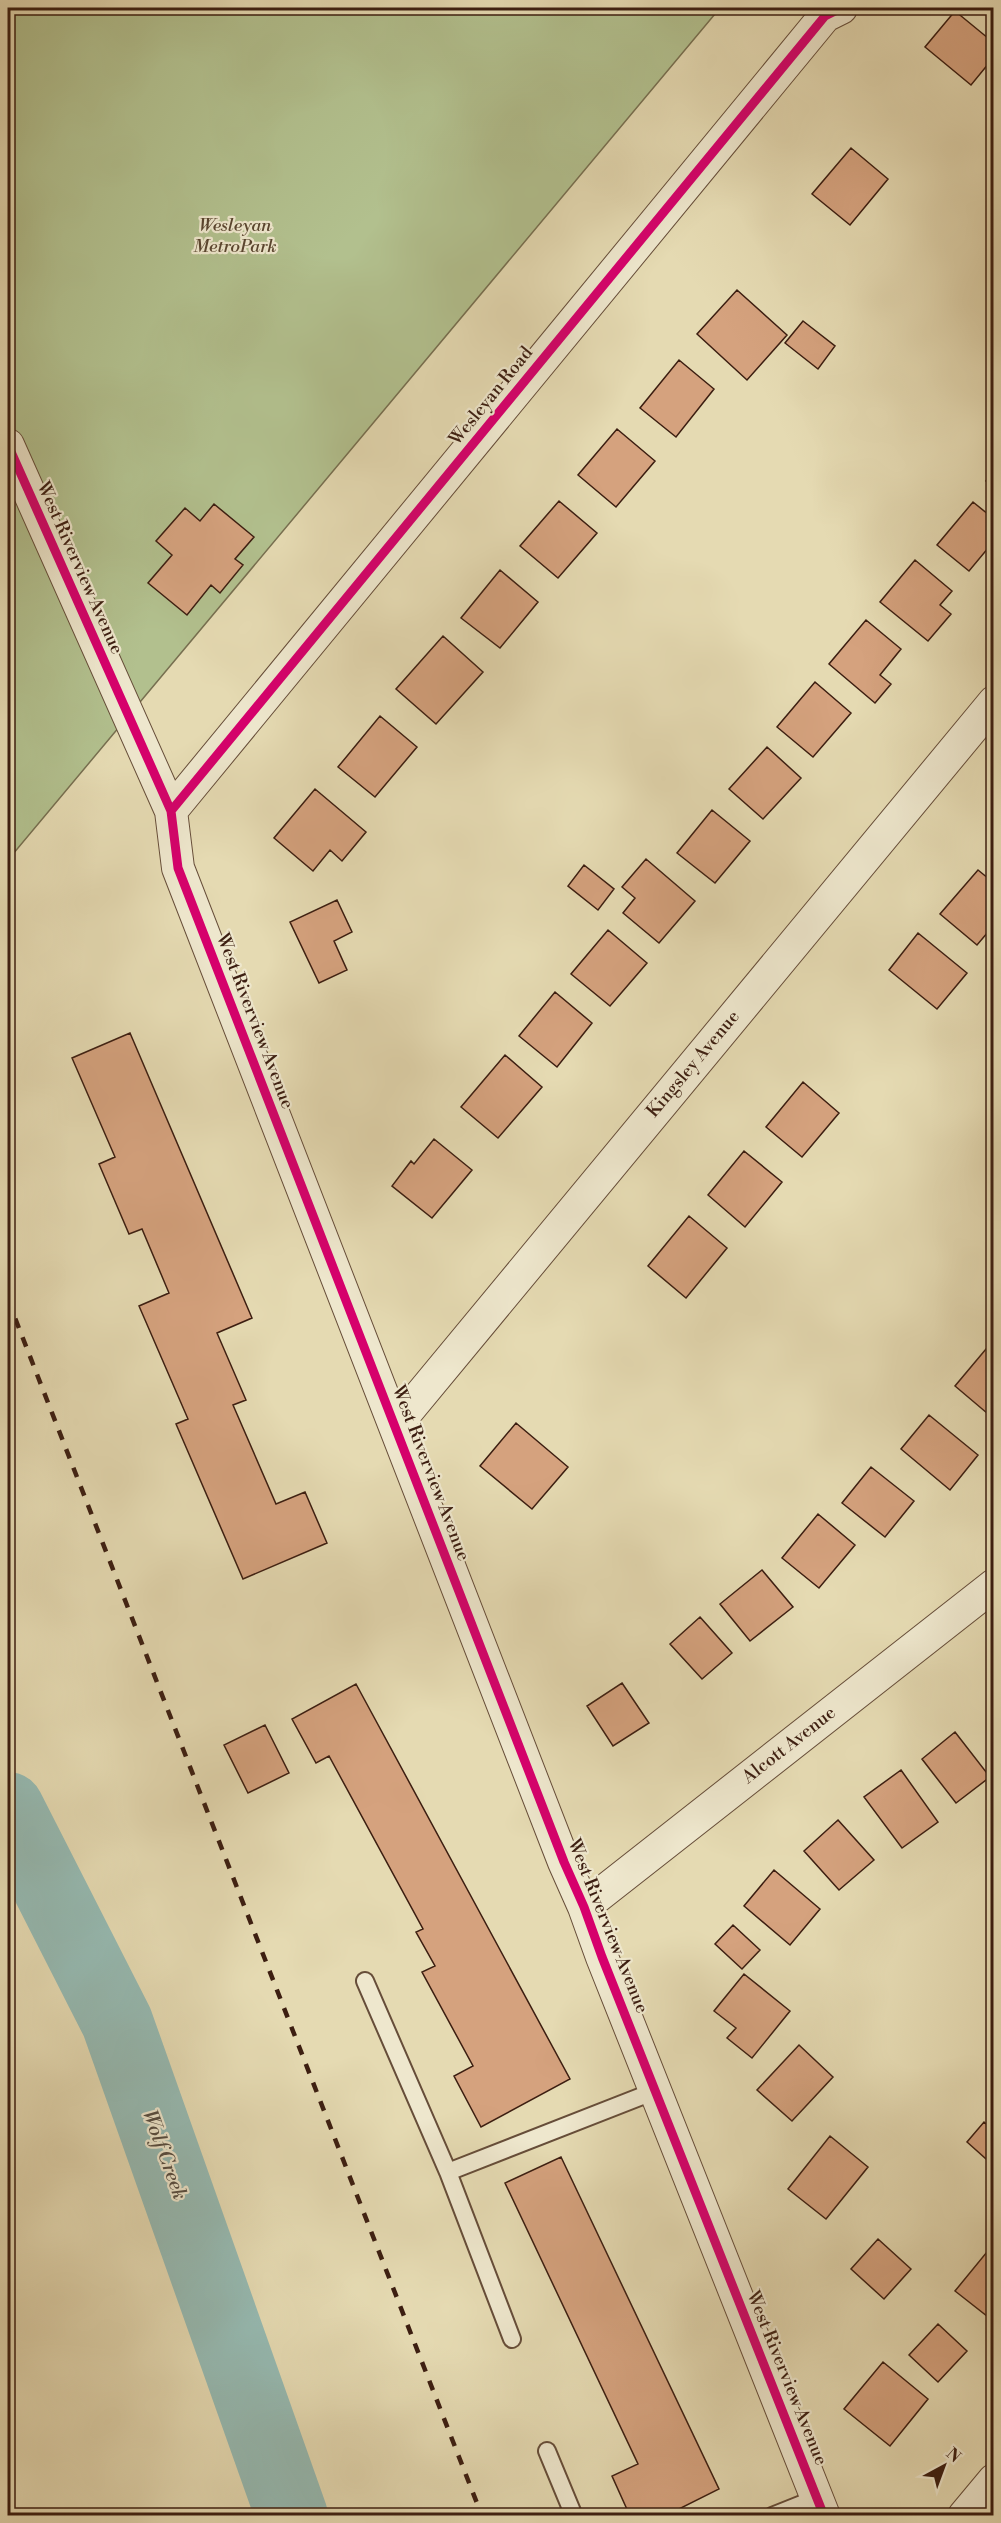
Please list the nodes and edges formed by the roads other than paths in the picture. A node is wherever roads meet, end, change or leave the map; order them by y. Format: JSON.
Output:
{"nodes":[{"id":1,"x":841,"y":8,"type":"edge"},
{"id":2,"x":8,"y":445,"type":"edge"},
{"id":3,"x":993,"y":702,"type":"edge"},
{"id":4,"x":171,"y":811,"type":"junction"},
{"id":5,"x":395,"y":1426,"type":"junction"},
{"id":6,"x":993,"y":1585,"type":"edge"},
{"id":7,"x":585,"y":1906,"type":"junction"},
{"id":8,"x":365,"y":1981,"type":"dead end"},
{"id":9,"x":655,"y":2091,"type":"junction"},
{"id":10,"x":448,"y":2172,"type":"junction"},
{"id":11,"x":512,"y":2339,"type":"dead end"},
{"id":12,"x":547,"y":2451,"type":"dead end"},
{"id":13,"x":993,"y":2480,"type":"edge"},
{"id":14,"x":821,"y":2507,"type":"edge"},
{"id":15,"x":574,"y":2516,"type":"edge"},
{"id":16,"x":772,"y":2516,"type":"edge"},
{"id":17,"x":964,"y":2516,"type":"edge"}],
"edges":[{"from":1,"to":4,"type":"street","name":"Wesleyan Road"},
{"from":2,"to":4,"type":"street","name":"West Riverview Avenue"},
{"from":3,"to":5,"type":"street","name":"Kingsley Avenue"},
{"from":4,"to":5,"type":"street","name":"West Riverview Avenue"},
{"from":5,"to":7,"type":"street","name":"West Riverview Avenue"},
{"from":6,"to":7,"type":"street","name":"Alcott Avenue"},
{"from":7,"to":9,"type":"street","name":"West Riverview Avenue"},
{"from":8,"to":10,"type":"lane"},
{"from":9,"to":10,"type":"lane"},
{"from":9,"to":14,"type":"street","name":"West Riverview Avenue"},
{"from":10,"to":11,"type":"lane"},
{"from":12,"to":15,"type":"lane"},
{"from":13,"to":17,"type":"street"},
{"from":14,"to":16,"type":"lane"}]}
